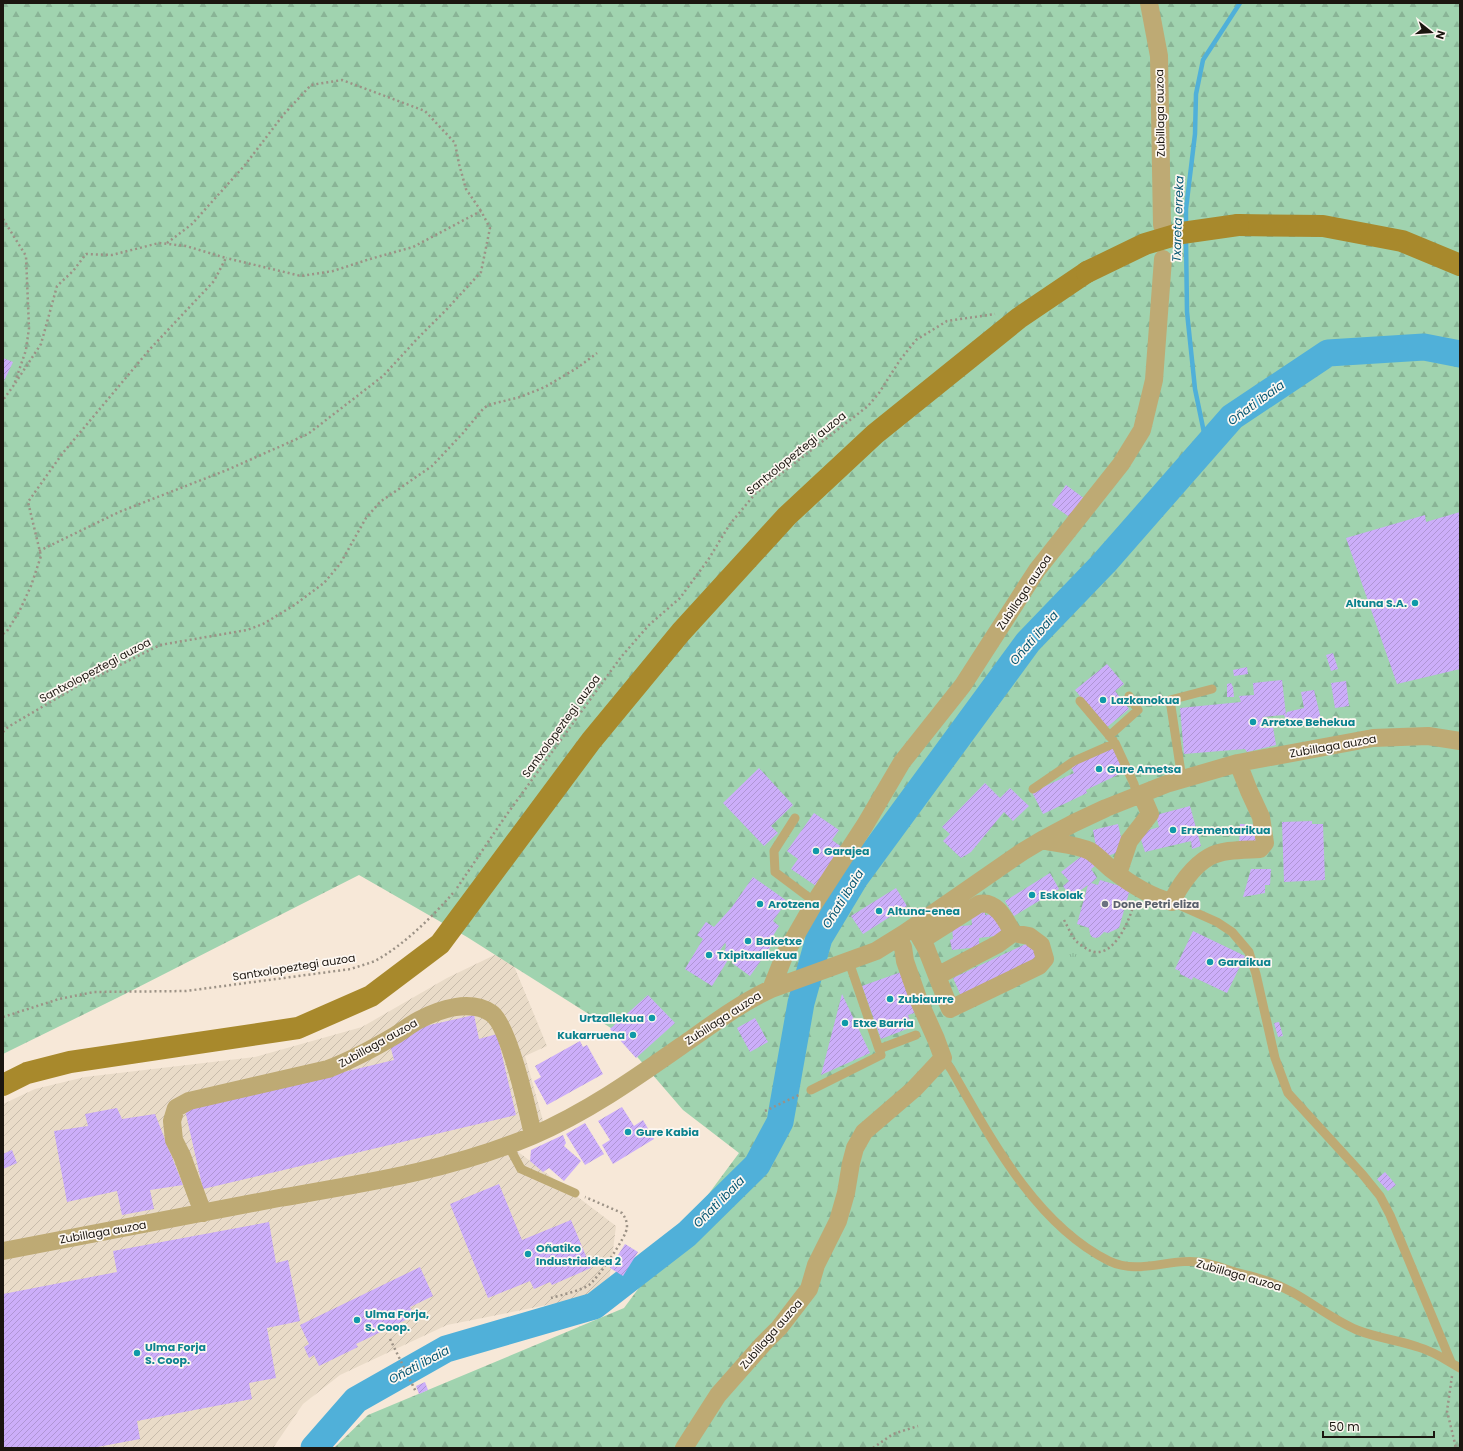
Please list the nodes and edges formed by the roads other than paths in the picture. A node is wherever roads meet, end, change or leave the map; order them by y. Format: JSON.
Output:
{"nodes":[{"id":1,"x":1149,"y":3,"type":"edge"},
{"id":2,"x":1162,"y":225,"type":"dead end"},
{"id":3,"x":1163,"y":259,"type":"dead end"},
{"id":4,"x":1460,"y":264,"type":"edge"},
{"id":5,"x":1212,"y":689,"type":"dead end"},
{"id":6,"x":1129,"y":696,"type":"dead end"},
{"id":7,"x":1080,"y":701,"type":"dead end"},
{"id":8,"x":1112,"y":739,"type":"junction"},
{"id":9,"x":1457,"y":742,"type":"edge"},
{"id":10,"x":1238,"y":763,"type":"junction"},
{"id":11,"x":1182,"y":779,"type":"junction"},
{"id":12,"x":1033,"y":789,"type":"dead end"},
{"id":13,"x":1140,"y":797,"type":"junction"},
{"id":14,"x":795,"y":818,"type":"dead end"},
{"id":15,"x":1042,"y":840,"type":"junction"},
{"id":16,"x":1118,"y":874,"type":"junction"},
{"id":17,"x":815,"y":902,"type":"junction"},
{"id":18,"x":1172,"y":902,"type":"junction"},
{"id":19,"x":1013,"y":933,"type":"junction"},
{"id":20,"x":918,"y":934,"type":"junction"},
{"id":21,"x":898,"y":938,"type":"junction"},
{"id":22,"x":847,"y":962,"type":"junction"},
{"id":23,"x":937,"y":976,"type":"junction"},
{"id":24,"x":771,"y":989,"type":"junction"},
{"id":25,"x":916,"y":1035,"type":"dead end"},
{"id":26,"x":879,"y":1049,"type":"junction"},
{"id":27,"x":943,"y":1058,"type":"junction"},
{"id":28,"x":3,"y":1085,"type":"edge"},
{"id":29,"x":811,"y":1090,"type":"road end"},
{"id":30,"x":533,"y":1135,"type":"junction"},
{"id":31,"x":508,"y":1145,"type":"junction"},
{"id":32,"x":575,"y":1193,"type":"road end"},
{"id":33,"x":203,"y":1213,"type":"junction"},
{"id":34,"x":3,"y":1251,"type":"edge"},
{"id":35,"x":1451,"y":1362,"type":"junction"},
{"id":36,"x":1460,"y":1368,"type":"edge"},
{"id":37,"x":684,"y":1448,"type":"edge"}],
"edges":[{"from":1,"to":2,"type":"street","name":"Zubillaga auzoa"},
{"from":3,"to":17,"type":"street","name":"Zubillaga auzoa"},
{"from":4,"to":28,"type":"main road","bridge":true},
{"from":5,"to":11,"type":"lane"},
{"from":6,"to":8,"type":"lane"},
{"from":7,"to":8,"type":"lane"},
{"from":8,"to":12,"type":"lane"},
{"from":8,"to":13,"type":"lane"},
{"from":9,"to":10,"type":"street","name":"Zubillaga auzoa"},
{"from":10,"to":11,"type":"street","name":"Zubillaga auzoa"},
{"from":10,"to":18,"type":"street"},
{"from":11,"to":13,"type":"street","name":"Zubillaga auzoa"},
{"from":13,"to":15,"type":"street","name":"Zubillaga auzoa"},
{"from":13,"to":16,"type":"street"},
{"from":14,"to":17,"type":"lane"},
{"from":15,"to":16,"type":"street"},
{"from":15,"to":20,"type":"street","name":"Zubillaga auzoa"},
{"from":16,"to":18,"type":"street"},
{"from":17,"to":24,"type":"street","name":"Zubillaga auzoa"},
{"from":18,"to":35,"type":"lane"},
{"from":19,"to":20,"type":"street","name":"Zubillaga auzoa"},
{"from":19,"to":23,"type":"street"},
{"from":19,"to":23,"type":"street"},
{"from":20,"to":21,"type":"street","name":"Zubillaga auzoa"},
{"from":20,"to":23,"type":"street"},
{"from":21,"to":22,"type":"street","name":"Zubillaga auzoa"},
{"from":21,"to":27,"type":"street","name":"Zubillaga auzoa"},
{"from":22,"to":24,"type":"street","name":"Zubillaga auzoa"},
{"from":22,"to":26,"type":"lane"},
{"from":24,"to":30,"type":"street","name":"Zubillaga auzoa"},
{"from":25,"to":26,"type":"lane"},
{"from":26,"to":29,"type":"lane"},
{"from":27,"to":35,"type":"lane","name":"Zubillaga auzoa"},
{"from":27,"to":37,"type":"street","name":"Zubillaga auzoa"},
{"from":30,"to":31,"type":"street","name":"Zubillaga auzoa"},
{"from":30,"to":33,"type":"street","name":"Zubillaga auzoa"},
{"from":31,"to":32,"type":"lane"},
{"from":31,"to":33,"type":"street","name":"Zubillaga auzoa"},
{"from":33,"to":34,"type":"street","name":"Zubillaga auzoa"},
{"from":35,"to":36,"type":"lane","name":"Zubillaga auzoa"}]}
